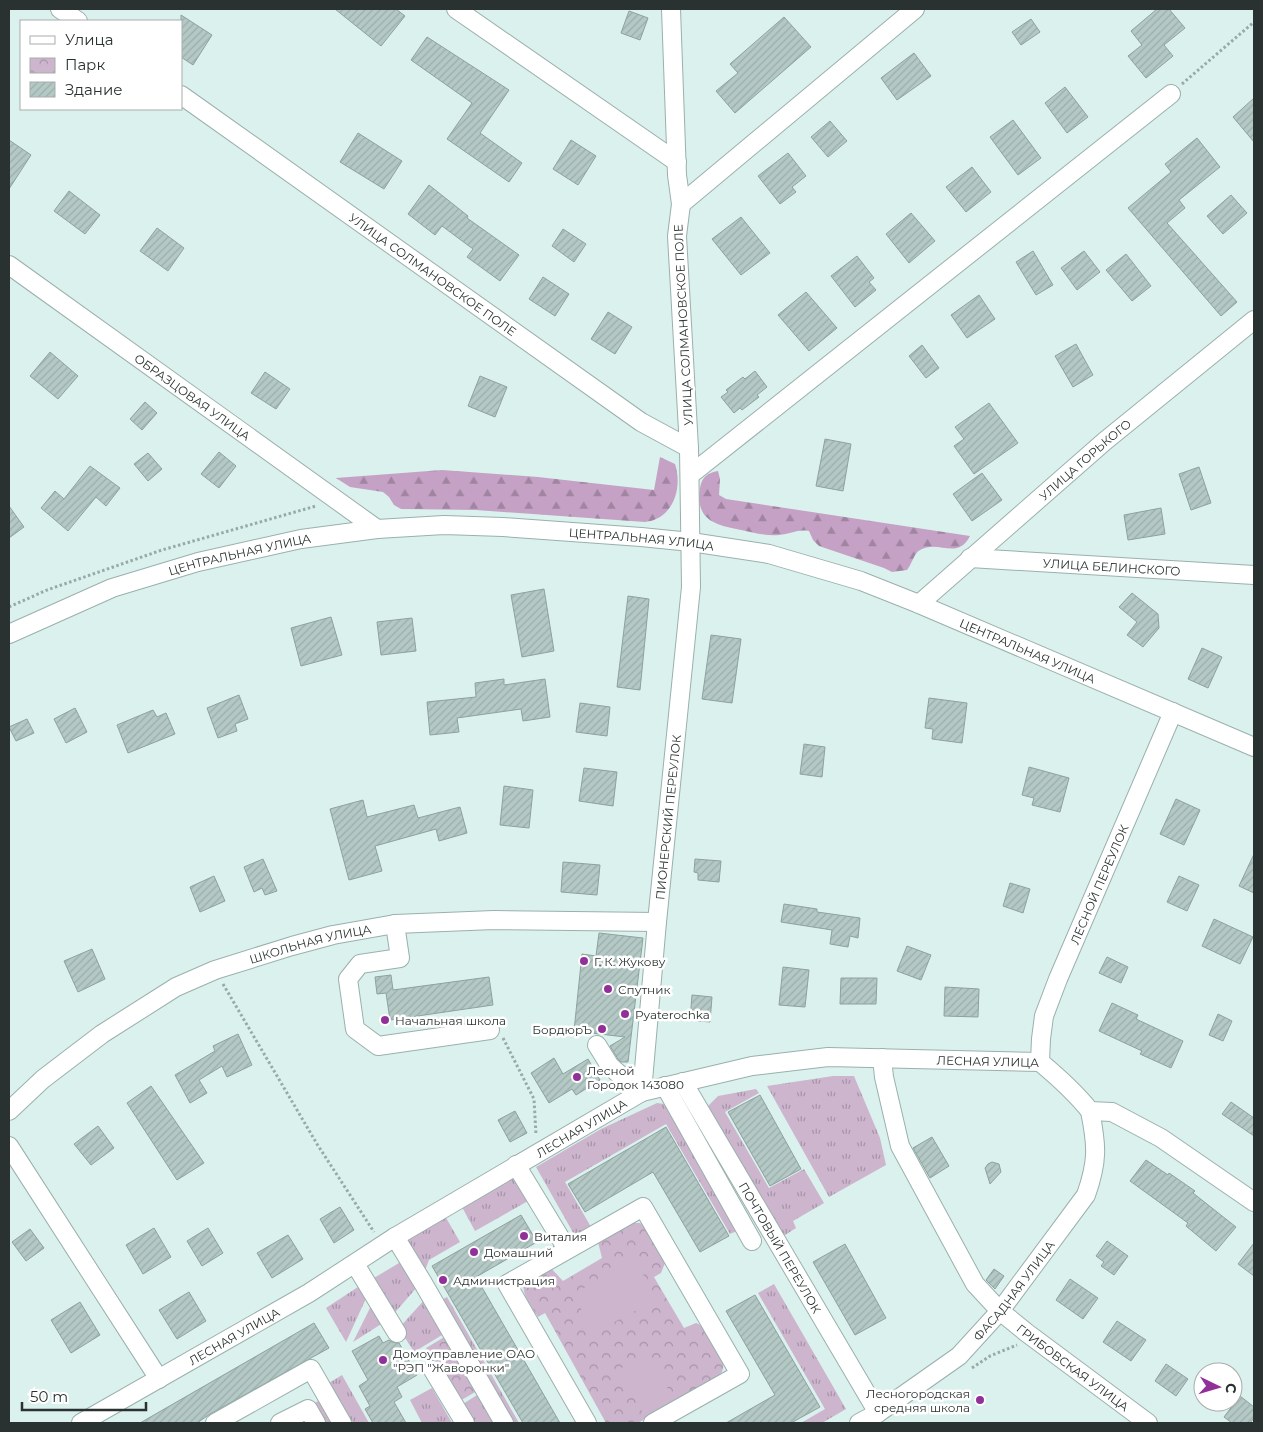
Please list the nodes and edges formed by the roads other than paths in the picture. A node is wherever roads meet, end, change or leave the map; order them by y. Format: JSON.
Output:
{"nodes":[{"id":1,"x":60,"y":9,"type":"edge"},
{"id":2,"x":456,"y":9,"type":"edge"},
{"id":3,"x":671,"y":9,"type":"edge"},
{"id":4,"x":915,"y":9,"type":"edge"},
{"id":5,"x":76,"y":20,"type":"edge"},
{"id":6,"x":1171,"y":94,"type":"road end"},
{"id":7,"x":182,"y":96,"type":"edge"},
{"id":8,"x":676,"y":162,"type":"junction"},
{"id":9,"x":681,"y":204,"type":"junction"},
{"id":10,"x":9,"y":265,"type":"edge"},
{"id":11,"x":1254,"y":320,"type":"edge"},
{"id":12,"x":689,"y":448,"type":"junction"},
{"id":13,"x":690,"y":475,"type":"junction"},
{"id":14,"x":377,"y":529,"type":"junction"},
{"id":15,"x":691,"y":542,"type":"junction"},
{"id":16,"x":970,"y":558,"type":"junction"},
{"id":17,"x":1254,"y":575,"type":"edge"},
{"id":18,"x":919,"y":604,"type":"junction"},
{"id":19,"x":9,"y":634,"type":"edge"},
{"id":20,"x":1173,"y":712,"type":"junction"},
{"id":21,"x":1254,"y":747,"type":"edge"},
{"id":22,"x":657,"y":922,"type":"junction"},
{"id":23,"x":395,"y":924,"type":"junction"},
{"id":24,"x":490,"y":1030,"type":"road end"},
{"id":25,"x":597,"y":1044,"type":"dead end"},
{"id":26,"x":882,"y":1058,"type":"junction"},
{"id":27,"x":1040,"y":1062,"type":"junction"},
{"id":28,"x":683,"y":1082,"type":"junction"},
{"id":29,"x":665,"y":1086,"type":"junction"},
{"id":30,"x":641,"y":1092,"type":"junction"},
{"id":31,"x":9,"y":1111,"type":"edge"},
{"id":32,"x":1090,"y":1111,"type":"junction"},
{"id":33,"x":9,"y":1146,"type":"edge"},
{"id":34,"x":516,"y":1165,"type":"junction"},
{"id":35,"x":1254,"y":1202,"type":"edge"},
{"id":36,"x":752,"y":1241,"type":"dead end"},
{"id":37,"x":389,"y":1242,"type":"junction"},
{"id":38,"x":567,"y":1249,"type":"junction"},
{"id":39,"x":355,"y":1264,"type":"junction"},
{"id":40,"x":1000,"y":1310,"type":"junction"},
{"id":41,"x":397,"y":1333,"type":"dead end"},
{"id":42,"x":433,"y":1370,"type":"dead end"},
{"id":43,"x":159,"y":1379,"type":"junction"},
{"id":44,"x":878,"y":1413,"type":"junction"},
{"id":45,"x":89,"y":1421,"type":"edge"},
{"id":46,"x":660,"y":1421,"type":"edge"},
{"id":47,"x":215,"y":1423,"type":"edge"},
{"id":48,"x":280,"y":1423,"type":"edge"},
{"id":49,"x":316,"y":1423,"type":"edge"},
{"id":50,"x":342,"y":1423,"type":"edge"},
{"id":51,"x":465,"y":1423,"type":"edge"},
{"id":52,"x":504,"y":1423,"type":"edge"},
{"id":53,"x":587,"y":1423,"type":"edge"},
{"id":54,"x":859,"y":1423,"type":"edge"},
{"id":55,"x":1148,"y":1423,"type":"edge"}],
"edges":[{"from":1,"to":5,"type":"street"},
{"from":2,"to":8,"type":"street"},
{"from":3,"to":8,"type":"street","name":"УЛИЦА СОЛМАНОВСКОЕ ПОЛЕ"},
{"from":4,"to":9,"type":"street"},
{"from":6,"to":13,"type":"street"},
{"from":7,"to":12,"type":"street","name":"УЛИЦА СОЛМАНОВСКОЕ ПОЛЕ"},
{"from":8,"to":9,"type":"street","name":"УЛИЦА СОЛМАНОВСКОЕ ПОЛЕ"},
{"from":9,"to":12,"type":"street","name":"УЛИЦА СОЛМАНОВСКОЕ ПОЛЕ"},
{"from":10,"to":14,"type":"street","name":"ОБРАЗЦОВАЯ УЛИЦА"},
{"from":11,"to":16,"type":"street","name":"УЛИЦА ГОРЬКОГО"},
{"from":12,"to":13,"type":"street","name":"УЛИЦА СОЛМАНОВСКОЕ ПОЛЕ"},
{"from":13,"to":15,"type":"street","name":"УЛИЦА СОЛМАНОВСКОЕ ПОЛЕ"},
{"from":14,"to":15,"type":"street","name":"ЦЕНТРАЛЬНАЯ УЛИЦА"},
{"from":14,"to":19,"type":"street","name":"ЦЕНТРАЛЬНАЯ УЛИЦА"},
{"from":15,"to":18,"type":"street","name":"ЦЕНТРАЛЬНАЯ УЛИЦА"},
{"from":15,"to":22,"type":"street","name":"ПИОНЕРСКИЙ ПЕРЕУЛОК"},
{"from":16,"to":17,"type":"street","name":"УЛИЦА БЕЛИНСКОГО"},
{"from":16,"to":18,"type":"street","name":"УЛИЦА ГОРЬКОГО"},
{"from":18,"to":20,"type":"street","name":"ЦЕНТРАЛЬНАЯ УЛИЦА"},
{"from":20,"to":21,"type":"street","name":"ЦЕНТРАЛЬНАЯ УЛИЦА"},
{"from":20,"to":27,"type":"street","name":"ЛЕСНОЙ ПЕРЕУЛОК"},
{"from":22,"to":23,"type":"street","name":"ШКОЛЬНАЯ УЛИЦА"},
{"from":22,"to":30,"type":"street","name":"ПИОНЕРСКИЙ ПЕРЕУЛОК"},
{"from":23,"to":24,"type":"street"},
{"from":23,"to":31,"type":"street","name":"ШКОЛЬНАЯ УЛИЦА"},
{"from":25,"to":30,"type":"street"},
{"from":26,"to":27,"type":"street","name":"ЛЕСНАЯ УЛИЦА"},
{"from":26,"to":28,"type":"street","name":"ЛЕСНАЯ УЛИЦА"},
{"from":26,"to":40,"type":"street","name":"ГРИБОВСКАЯ УЛИЦА"},
{"from":27,"to":32,"type":"street","name":"ЛЕСНАЯ УЛИЦА"},
{"from":28,"to":29,"type":"street","name":"ЛЕСНАЯ УЛИЦА"},
{"from":28,"to":44,"type":"street","name":"ПОЧТОВЫЙ ПЕРЕУЛОК"},
{"from":29,"to":30,"type":"street","name":"ЛЕСНАЯ УЛИЦА"},
{"from":29,"to":36,"type":"street"},
{"from":30,"to":34,"type":"street","name":"ЛЕСНАЯ УЛИЦА"},
{"from":32,"to":35,"type":"street"},
{"from":32,"to":40,"type":"street","name":"ФАСАДНАЯ УЛИЦА"},
{"from":33,"to":43,"type":"street"},
{"from":34,"to":37,"type":"street","name":"ЛЕСНАЯ УЛИЦА"},
{"from":34,"to":38,"type":"street"},
{"from":37,"to":39,"type":"street","name":"ЛЕСНАЯ УЛИЦА"},
{"from":37,"to":52,"type":"street"},
{"from":38,"to":46,"type":"street"},
{"from":38,"to":53,"type":"street"},
{"from":39,"to":41,"type":"street"},
{"from":39,"to":43,"type":"street","name":"ЛЕСНАЯ УЛИЦА"},
{"from":40,"to":44,"type":"street","name":"ФАСАДНАЯ УЛИЦА"},
{"from":40,"to":55,"type":"street","name":"ГРИБОВСКАЯ УЛИЦА"},
{"from":42,"to":51,"type":"street"},
{"from":43,"to":45,"type":"street","name":"ЛЕСНАЯ УЛИЦА"},
{"from":44,"to":54,"type":"street","name":"ФАСАДНАЯ УЛИЦА"},
{"from":47,"to":50,"type":"street"},
{"from":48,"to":49,"type":"street"}]}
